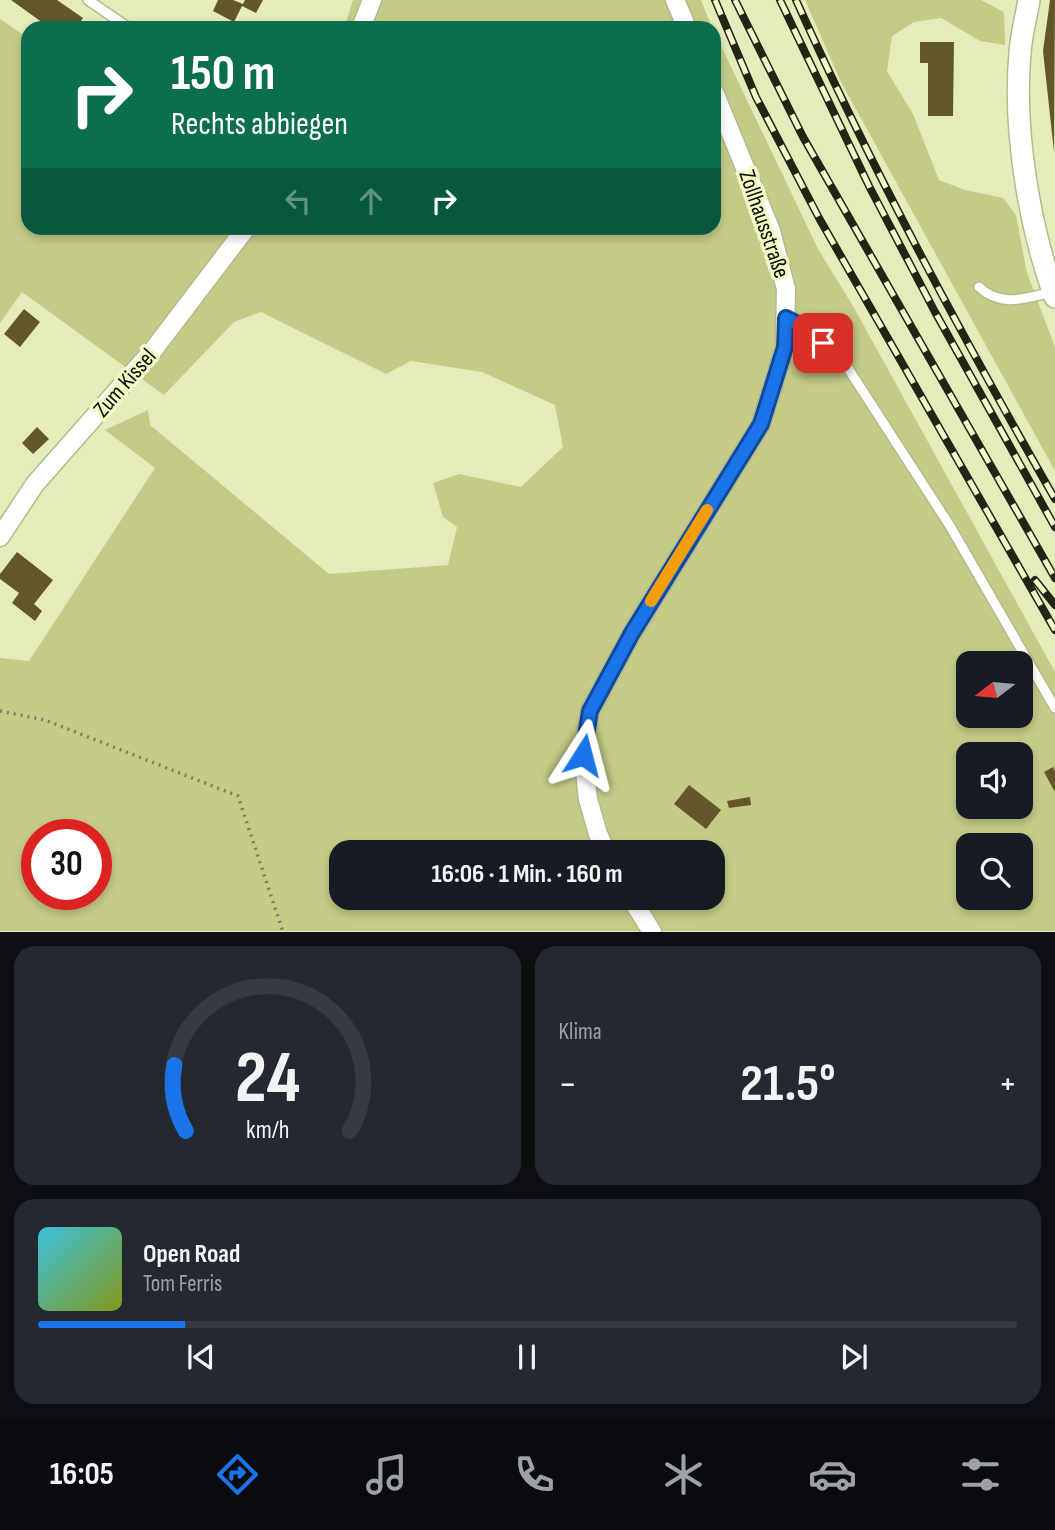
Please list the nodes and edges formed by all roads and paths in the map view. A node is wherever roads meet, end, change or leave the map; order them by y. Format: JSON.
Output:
{"nodes":[{"id":1,"x":88,"y":0,"type":"edge"},
{"id":2,"x":372,"y":0,"type":"edge"},
{"id":3,"x":675,"y":0,"type":"edge"},
{"id":4,"x":1029,"y":0,"type":"edge"},
{"id":5,"x":119,"y":21,"type":"edge"},
{"id":6,"x":364,"y":21,"type":"edge"},
{"id":7,"x":684,"y":21,"type":"edge"},
{"id":8,"x":721,"y":109,"type":"edge"},
{"id":9,"x":242,"y":235,"type":"edge"},
{"id":10,"x":979,"y":287,"type":"dead end"},
{"id":11,"x":1054,"y":294,"type":"edge"},
{"id":12,"x":786,"y":318,"type":"junction"},
{"id":13,"x":0,"y":537,"type":"edge"},
{"id":14,"x":1055,"y":708,"type":"edge"},
{"id":15,"x":0,"y":711,"type":"edge"},
{"id":16,"x":601,"y":840,"type":"edge"},
{"id":17,"x":638,"y":910,"type":"edge"},
{"id":18,"x":283,"y":932,"type":"edge"},
{"id":19,"x":652,"y":932,"type":"edge"}],
"edges":[{"from":1,"to":5,"type":"lane"},
{"from":2,"to":6,"type":"street"},
{"from":3,"to":7,"type":"street"},
{"from":4,"to":11,"type":"street"},
{"from":8,"to":12,"type":"street","name":"Zollhausstraße"},
{"from":9,"to":13,"type":"street","name":"Zum Kissel"},
{"from":10,"to":11,"type":"lane"},
{"from":12,"to":14,"type":"lane"},
{"from":12,"to":16,"type":"street","name":"Zollhausstraße"},
{"from":15,"to":18,"type":"path"},
{"from":17,"to":19,"type":"street"}]}
